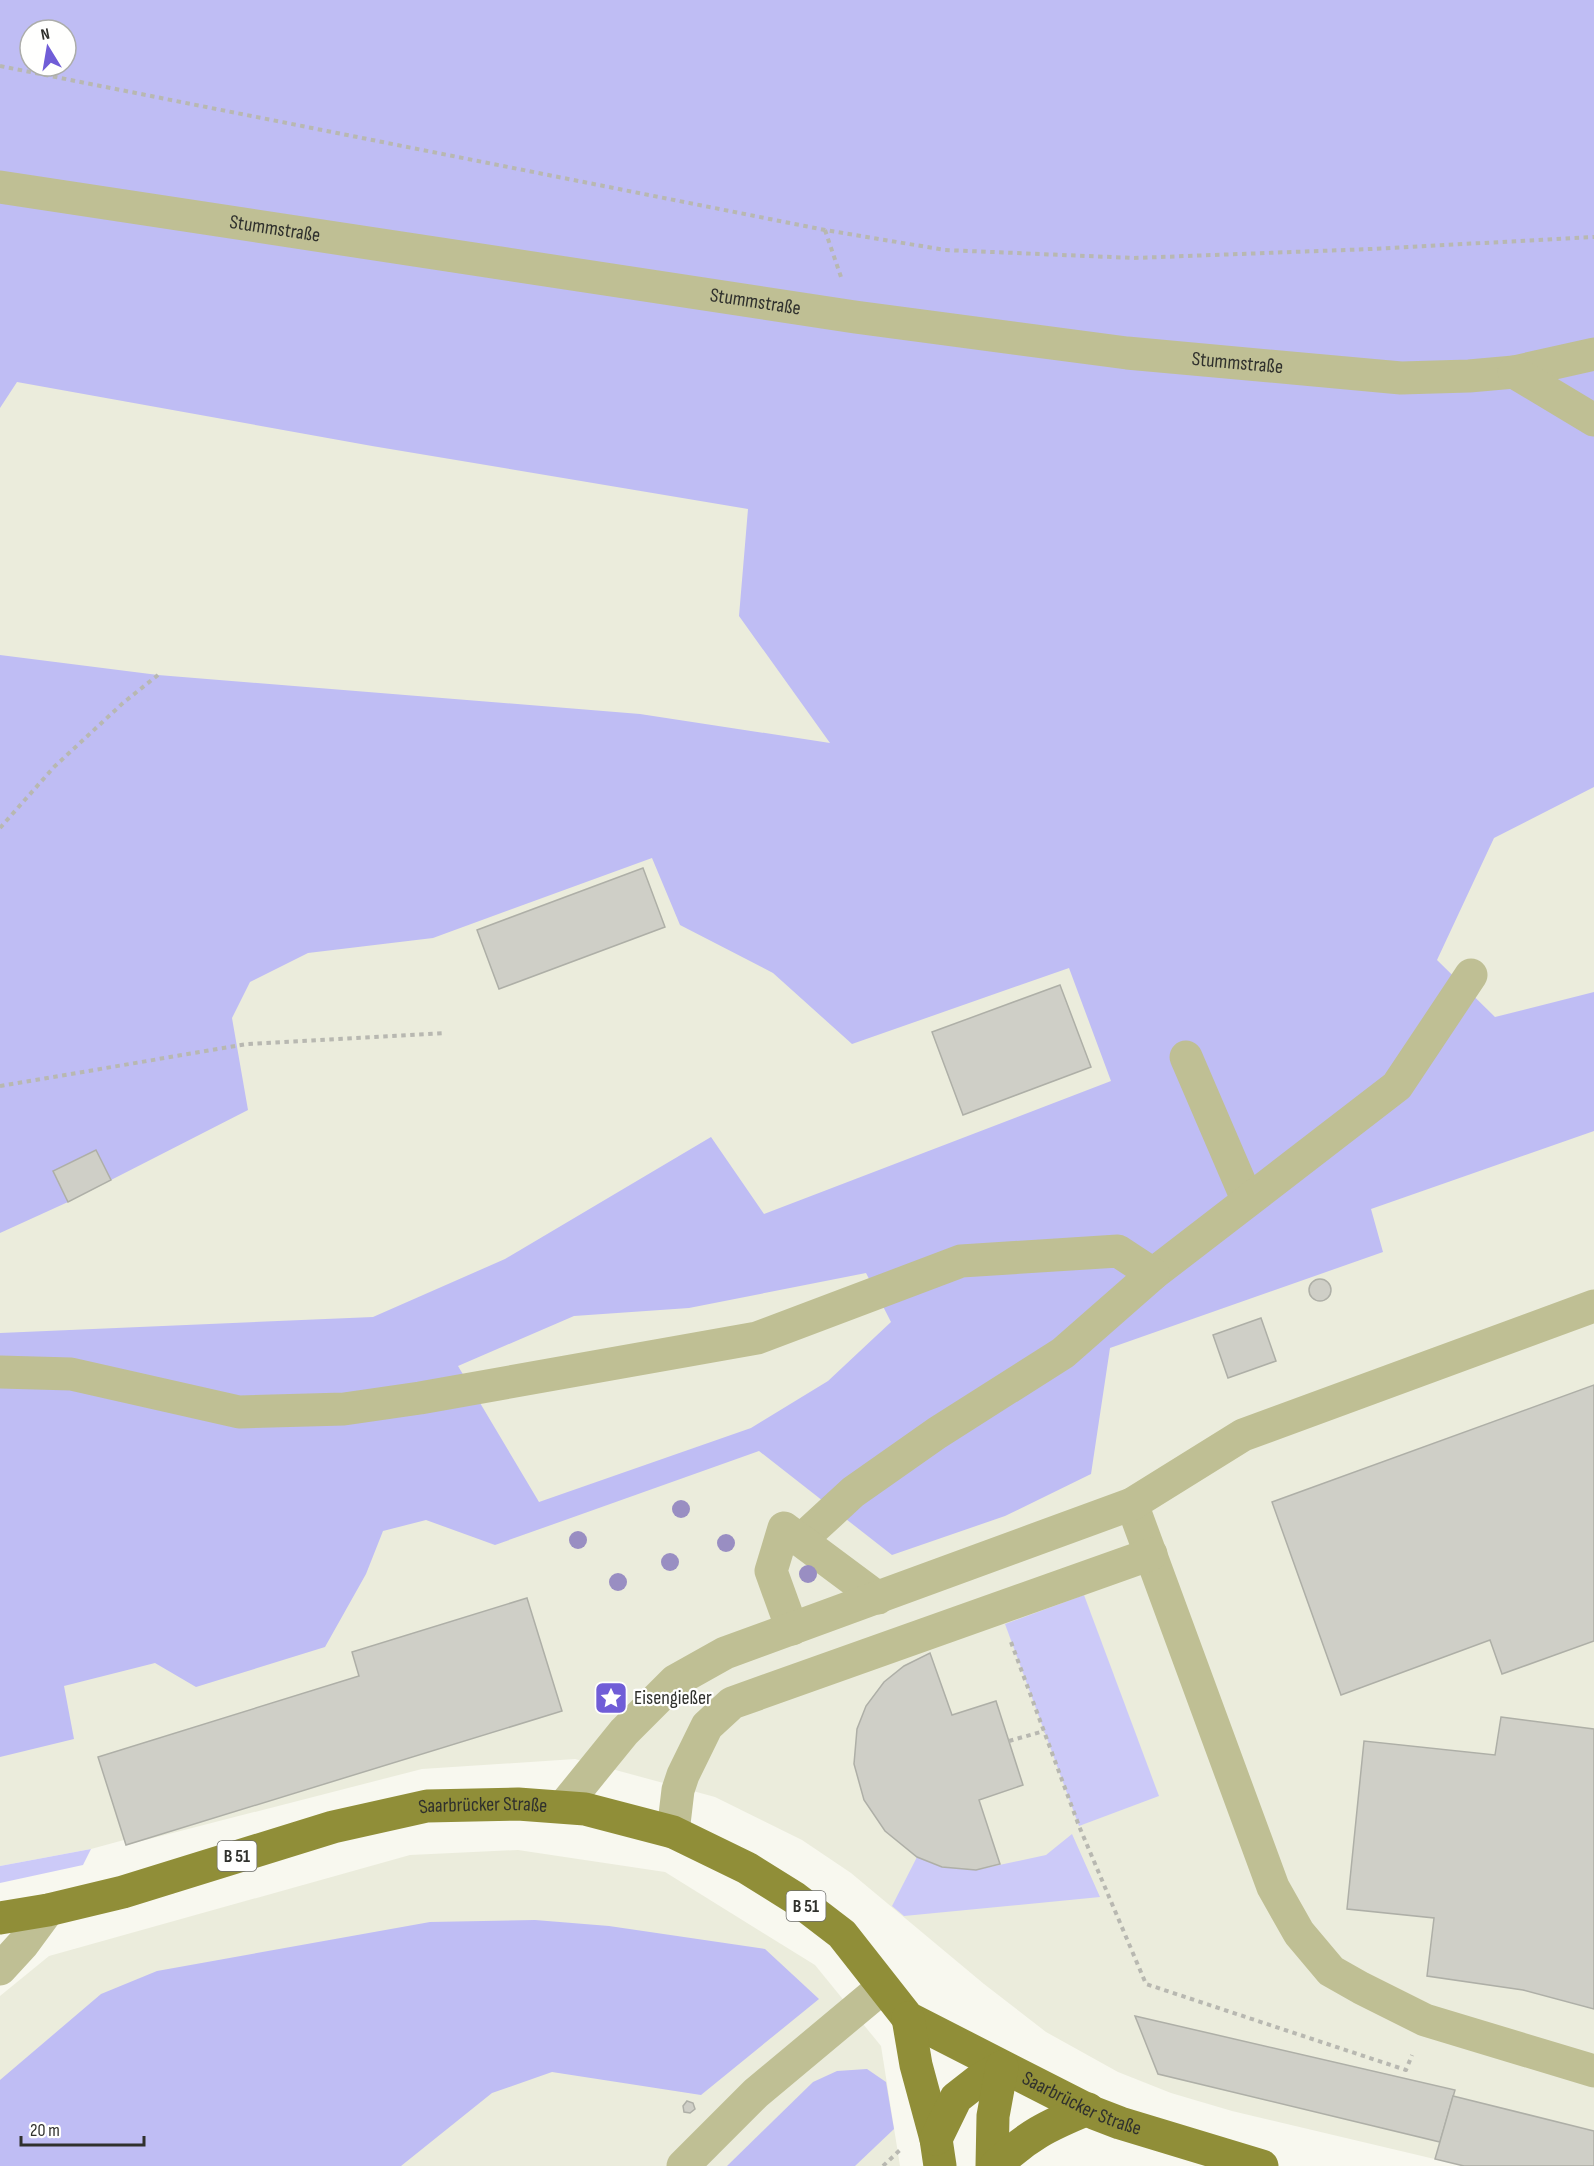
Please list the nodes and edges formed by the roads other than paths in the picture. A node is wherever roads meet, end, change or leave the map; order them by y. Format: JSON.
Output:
{"nodes":[{"id":1,"x":0,"y":186,"type":"edge"},
{"id":2,"x":1594,"y":354,"type":"edge"},
{"id":3,"x":1514,"y":372,"type":"junction"},
{"id":4,"x":1594,"y":420,"type":"edge"},
{"id":5,"x":1471,"y":975,"type":"dead end"},
{"id":6,"x":1186,"y":1057,"type":"dead end"},
{"id":7,"x":1247,"y":1200,"type":"junction"},
{"id":8,"x":1153,"y":1274,"type":"junction"},
{"id":9,"x":1594,"y":1306,"type":"edge"},
{"id":10,"x":0,"y":1372,"type":"edge"},
{"id":11,"x":1132,"y":1504,"type":"junction"},
{"id":12,"x":801,"y":1540,"type":"junction"},
{"id":13,"x":1151,"y":1554,"type":"junction"},
{"id":14,"x":878,"y":1598,"type":"junction"},
{"id":15,"x":792,"y":1629,"type":"junction"},
{"id":16,"x":564,"y":1806,"type":"junction"},
{"id":17,"x":672,"y":1832,"type":"junction"},
{"id":18,"x":48,"y":1910,"type":"junction"},
{"id":19,"x":0,"y":1918,"type":"edge"},
{"id":20,"x":0,"y":1969,"type":"edge"},
{"id":21,"x":883,"y":1988,"type":"junction"},
{"id":22,"x":908,"y":2018,"type":"junction"},
{"id":23,"x":1002,"y":2067,"type":"junction"},
{"id":24,"x":1594,"y":2071,"type":"edge"},
{"id":25,"x":1088,"y":2109,"type":"junction"},
{"id":26,"x":938,"y":2152,"type":"edge"},
{"id":27,"x":683,"y":2166,"type":"edge"},
{"id":28,"x":994,"y":2166,"type":"edge"},
{"id":29,"x":1262,"y":2166,"type":"edge"}],
"edges":[{"from":1,"to":3,"type":"street","name":"Stummstraße"},
{"from":2,"to":3,"type":"street","name":"Stummstraße"},
{"from":3,"to":4,"type":"street"},
{"from":5,"to":7,"type":"street"},
{"from":6,"to":7,"type":"street"},
{"from":7,"to":8,"type":"street"},
{"from":8,"to":10,"type":"street"},
{"from":8,"to":12,"type":"street"},
{"from":9,"to":11,"type":"street"},
{"from":11,"to":13,"type":"street"},
{"from":11,"to":14,"type":"street"},
{"from":12,"to":14,"type":"street"},
{"from":12,"to":15,"type":"street"},
{"from":13,"to":17,"type":"street"},
{"from":13,"to":24,"type":"street"},
{"from":14,"to":15,"type":"street"},
{"from":15,"to":16,"type":"street"},
{"from":16,"to":17,"type":"main road","name":"Saarbrücker Straße","number":"B 51"},
{"from":16,"to":18,"type":"main road","name":"Saarbrücker Straße","number":"B 51"},
{"from":17,"to":21,"type":"main road","name":"Saarbrücker Straße","number":"B 51"},
{"from":18,"to":19,"type":"main road","name":"Saarbrücker Straße","number":"B 51"},
{"from":18,"to":20,"type":"street"},
{"from":21,"to":22,"type":"main road","name":"Saarbrücker Straße","number":"B 51"},
{"from":21,"to":27,"type":"street"},
{"from":22,"to":23,"type":"main road","name":"Saarbrücker Straße","number":"B 51"},
{"from":22,"to":26,"type":"main road"},
{"from":23,"to":25,"type":"main road","name":"Saarbrücker Straße"},
{"from":23,"to":26,"type":"main road"},
{"from":23,"to":28,"type":"main road"},
{"from":25,"to":28,"type":"main road"},
{"from":25,"to":29,"type":"main road","name":"Saarbrücker Straße"}]}
